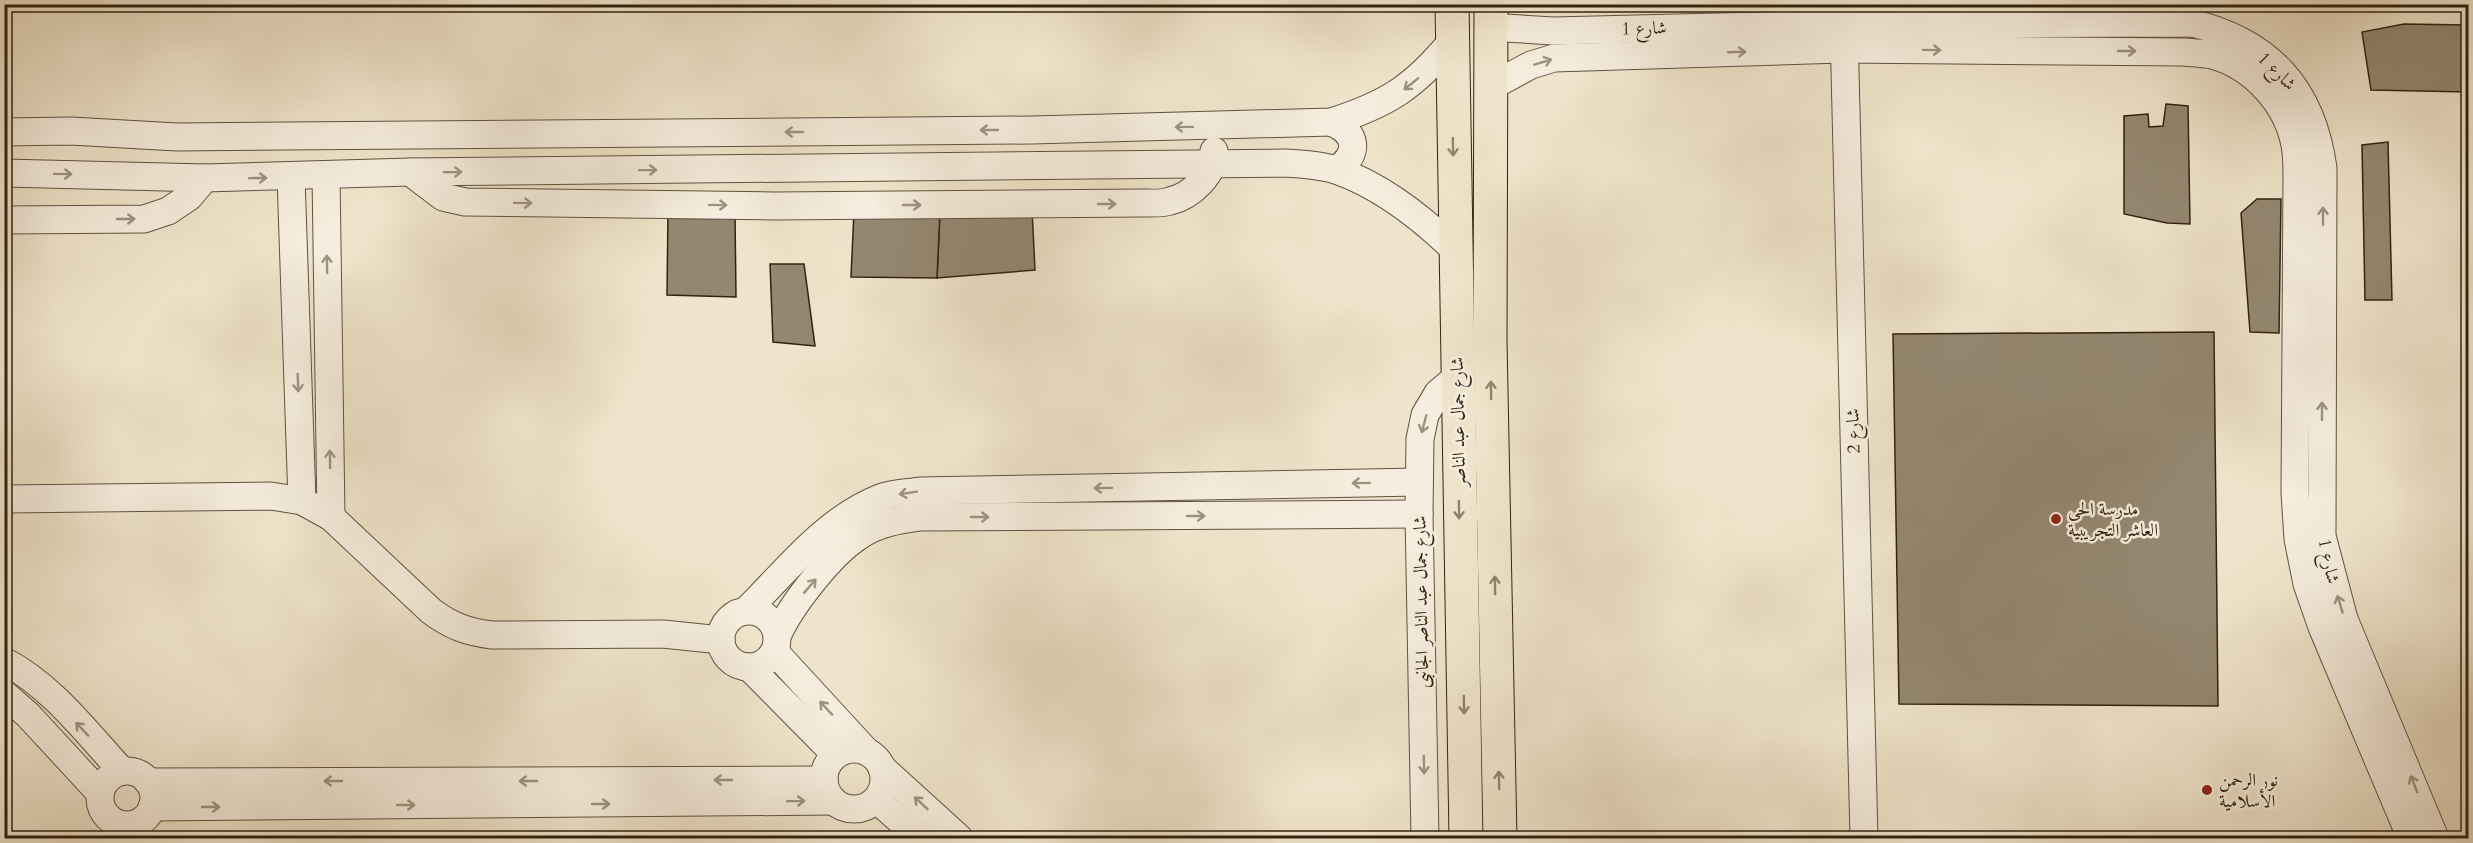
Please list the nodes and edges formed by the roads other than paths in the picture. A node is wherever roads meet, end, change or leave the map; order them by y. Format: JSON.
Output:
{"nodes":[{"id":1,"x":1452,"y":4,"type":"edge"},
{"id":2,"x":1490,"y":16,"type":"edge"},
{"id":3,"x":1843,"y":36,"type":"junction"},
{"id":4,"x":1452,"y":41,"type":"junction"},
{"id":5,"x":1490,"y":87,"type":"junction"},
{"id":6,"x":1331,"y":122,"type":"junction"},
{"id":7,"x":1214,"y":126,"type":"junction"},
{"id":8,"x":1032,"y":130,"type":"junction"},
{"id":9,"x":4,"y":132,"type":"edge"},
{"id":10,"x":1214,"y":162,"type":"junction"},
{"id":11,"x":1032,"y":166,"type":"junction"},
{"id":12,"x":1336,"y":170,"type":"junction"},
{"id":13,"x":410,"y":172,"type":"junction"},
{"id":14,"x":4,"y":173,"type":"edge"},
{"id":15,"x":326,"y":176,"type":"junction"},
{"id":16,"x":291,"y":177,"type":"junction"},
{"id":17,"x":205,"y":178,"type":"junction"},
{"id":18,"x":4,"y":220,"type":"edge"},
{"id":19,"x":1455,"y":250,"type":"junction"},
{"id":20,"x":328,"y":333,"type":"junction"},
{"id":21,"x":297,"y":336,"type":"junction"},
{"id":22,"x":1457,"y":377,"type":"junction"},
{"id":23,"x":1419,"y":482,"type":"junction"},
{"id":24,"x":1148,"y":487,"type":"junction"},
{"id":25,"x":4,"y":499,"type":"edge"},
{"id":26,"x":302,"y":501,"type":"junction"},
{"id":27,"x":1419,"y":514,"type":"junction"},
{"id":28,"x":1148,"y":516,"type":"junction"},
{"id":29,"x":331,"y":517,"type":"junction"},
{"id":30,"x":747,"y":610,"type":"junction"},
{"id":31,"x":721,"y":639,"type":"junction"},
{"id":32,"x":776,"y":643,"type":"junction"},
{"id":33,"x":4,"y":661,"type":"edge"},
{"id":34,"x":749,"y":667,"type":"junction"},
{"id":35,"x":4,"y":694,"type":"edge"},
{"id":36,"x":836,"y":755,"type":"junction"},
{"id":37,"x":874,"y":760,"type":"junction"},
{"id":38,"x":122,"y":771,"type":"junction"},
{"id":39,"x":828,"y":790,"type":"junction"},
{"id":40,"x":877,"y":800,"type":"junction"},
{"id":41,"x":144,"y":813,"type":"edge"},
{"id":42,"x":106,"y":817,"type":"edge"},
{"id":43,"x":920,"y":838,"type":"edge"},
{"id":44,"x":959,"y":838,"type":"edge"},
{"id":45,"x":1425,"y":838,"type":"edge"},
{"id":46,"x":1466,"y":838,"type":"edge"},
{"id":47,"x":1500,"y":838,"type":"edge"},
{"id":48,"x":1864,"y":838,"type":"edge"},
{"id":49,"x":2411,"y":838,"type":"edge"},
{"id":50,"x":2436,"y":838,"type":"edge"}],
"edges":[{"from":1,"to":4,"type":"main road","name":"شارع جمال عبد الناصر"},
{"from":2,"to":3,"type":"street","name":"شارع 1"},
{"from":2,"to":5,"type":"main road","name":"شارع جمال عبد الناصر"},
{"from":5,"to":3,"type":"street","name":"شارع 1","one_way":true},
{"from":3,"to":48,"type":"street","name":"شارع 2"},
{"from":3,"to":49,"type":"street","name":"شارع 1","one_way":true},
{"from":50,"to":3,"type":"street","name":"شارع 1","one_way":true},
{"from":4,"to":6,"type":"street","one_way":true},
{"from":4,"to":19,"type":"main road","name":"شارع جمال عبد الناصر","one_way":true},
{"from":47,"to":5,"type":"main road","name":"شارع جمال عبد الناصر","one_way":true},
{"from":6,"to":7,"type":"street"},
{"from":6,"to":12,"type":"street"},
{"from":7,"to":8,"type":"street","one_way":true},
{"from":7,"to":10,"type":"street"},
{"from":8,"to":9,"type":"street","one_way":true},
{"from":8,"to":11,"type":"street"},
{"from":10,"to":11,"type":"street"},
{"from":10,"to":12,"type":"street"},
{"from":13,"to":10,"type":"street","one_way":true},
{"from":13,"to":11,"type":"street","one_way":true},
{"from":12,"to":19,"type":"street"},
{"from":13,"to":15,"type":"street"},
{"from":14,"to":17,"type":"street","one_way":true},
{"from":15,"to":16,"type":"street"},
{"from":20,"to":15,"type":"street","one_way":true},
{"from":17,"to":16,"type":"street","one_way":true},
{"from":16,"to":21,"type":"street"},
{"from":18,"to":17,"type":"street","one_way":true},
{"from":19,"to":22,"type":"main road","name":"شارع جمال عبد الناصر"},
{"from":20,"to":21,"type":"street"},
{"from":29,"to":20,"type":"street","one_way":true},
{"from":21,"to":26,"type":"street","one_way":true},
{"from":22,"to":23,"type":"street","name":"شارع جمال عبد الناصر الجانبى","one_way":true},
{"from":22,"to":46,"type":"main road","name":"شارع جمال عبد الناصر","one_way":true},
{"from":23,"to":24,"type":"street","one_way":true},
{"from":23,"to":27,"type":"street","name":"شارع جمال عبد الناصر الجانبى"},
{"from":24,"to":28,"type":"street"},
{"from":24,"to":30,"type":"street","one_way":true},
{"from":25,"to":26,"type":"street"},
{"from":26,"to":29,"type":"street"},
{"from":28,"to":27,"type":"street","one_way":true},
{"from":27,"to":45,"type":"street","name":"شارع جمال عبد الناصر الجانبى","one_way":true},
{"from":32,"to":28,"type":"street","one_way":true},
{"from":29,"to":31,"type":"street"},
{"from":30,"to":31,"type":"street"},
{"from":30,"to":32,"type":"street"},
{"from":31,"to":34,"type":"street"},
{"from":32,"to":34,"type":"street"},
{"from":37,"to":32,"type":"street","one_way":true},
{"from":38,"to":33,"type":"street","one_way":true},
{"from":34,"to":36,"type":"street"},
{"from":35,"to":42,"type":"street"},
{"from":36,"to":37,"type":"street"},
{"from":36,"to":39,"type":"street"},
{"from":37,"to":40,"type":"street"},
{"from":44,"to":37,"type":"street","one_way":true},
{"from":38,"to":41,"type":"street"},
{"from":38,"to":42,"type":"street"},
{"from":39,"to":40,"type":"street"},
{"from":39,"to":41,"type":"street"},
{"from":40,"to":43,"type":"street"},
{"from":41,"to":42,"type":"street"}]}
